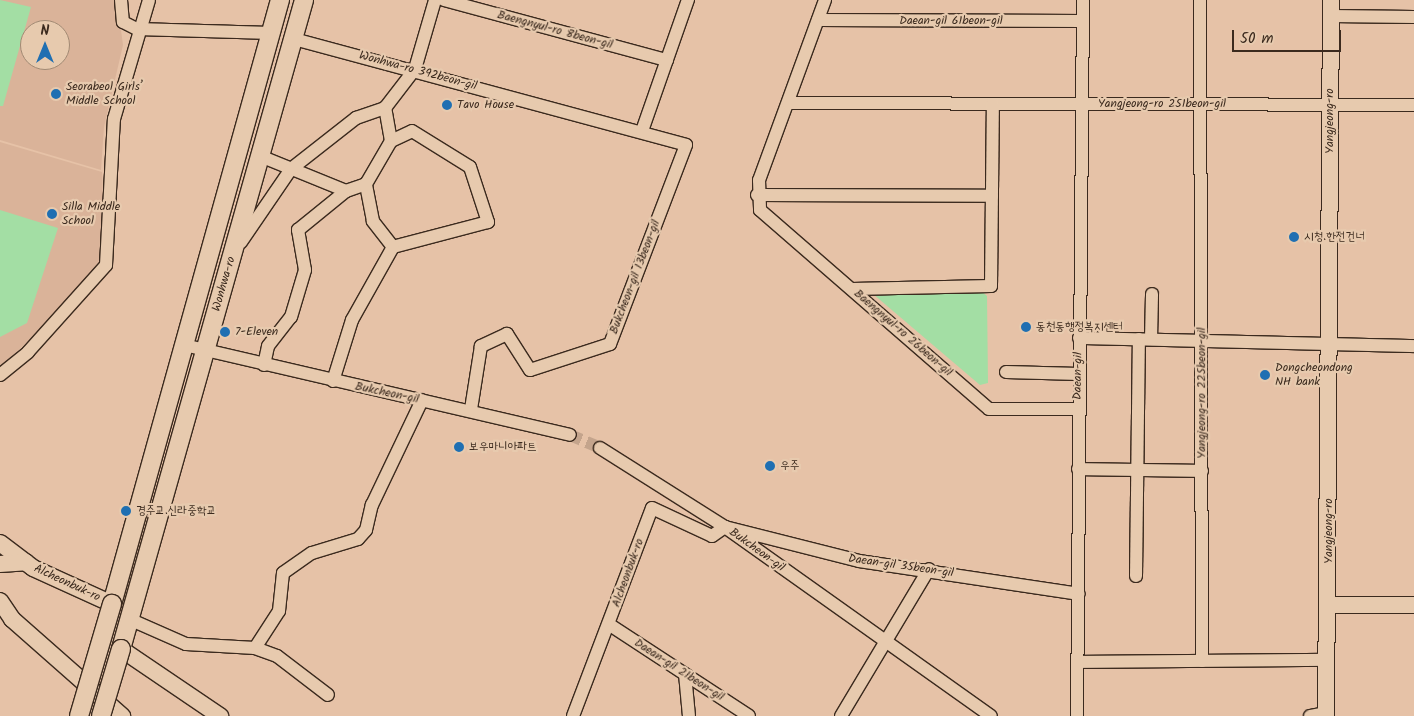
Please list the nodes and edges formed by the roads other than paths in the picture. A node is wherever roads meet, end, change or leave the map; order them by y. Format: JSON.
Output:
{"nodes":[{"id":1,"x":120,"y":0,"type":"edge"},
{"id":2,"x":149,"y":0,"type":"edge"},
{"id":3,"x":280,"y":0,"type":"edge"},
{"id":4,"x":304,"y":0,"type":"edge"},
{"id":5,"x":435,"y":0,"type":"edge"},
{"id":6,"x":444,"y":0,"type":"edge"},
{"id":7,"x":688,"y":0,"type":"edge"},
{"id":8,"x":825,"y":0,"type":"edge"},
{"id":9,"x":1084,"y":0,"type":"edge"},
{"id":10,"x":1200,"y":0,"type":"edge"},
{"id":11,"x":1331,"y":8,"type":"edge"},
{"id":12,"x":1414,"y":17,"type":"edge"},
{"id":13,"x":818,"y":20,"type":"junction"},
{"id":14,"x":1083,"y":21,"type":"junction"},
{"id":15,"x":137,"y":30,"type":"junction"},
{"id":16,"x":271,"y":33,"type":"junction"},
{"id":17,"x":294,"y":39,"type":"junction"},
{"id":18,"x":667,"y":60,"type":"junction"},
{"id":19,"x":414,"y":69,"type":"junction"},
{"id":20,"x":788,"y":103,"type":"junction"},
{"id":21,"x":993,"y":104,"type":"junction"},
{"id":22,"x":1084,"y":104,"type":"junction"},
{"id":23,"x":1200,"y":104,"type":"junction"},
{"id":24,"x":1330,"y":104,"type":"junction"},
{"id":25,"x":1414,"y":105,"type":"edge"},
{"id":26,"x":386,"y":108,"type":"junction"},
{"id":27,"x":642,"y":132,"type":"junction"},
{"id":28,"x":391,"y":141,"type":"junction"},
{"id":29,"x":686,"y":146,"type":"joint"},
{"id":30,"x":260,"y":156,"type":"junction"},
{"id":31,"x":291,"y":169,"type":"junction"},
{"id":32,"x":366,"y":184,"type":"junction"},
{"id":33,"x":346,"y":191,"type":"junction"},
{"id":34,"x":758,"y":195,"type":"junction"},
{"id":35,"x":992,"y":196,"type":"junction"},
{"id":36,"x":393,"y":247,"type":"junction"},
{"id":37,"x":231,"y":259,"type":"junction"},
{"id":38,"x":852,"y":288,"type":"junction"},
{"id":39,"x":1152,"y":294,"type":"dead end"},
{"id":40,"x":1079,"y":338,"type":"junction"},
{"id":41,"x":1145,"y":339,"type":"junction"},
{"id":42,"x":1202,"y":340,"type":"junction"},
{"id":43,"x":184,"y":346,"type":"junction"},
{"id":44,"x":1330,"y":346,"type":"junction"},
{"id":45,"x":1414,"y":346,"type":"edge"},
{"id":46,"x":205,"y":351,"type":"junction"},
{"id":47,"x":264,"y":365,"type":"junction"},
{"id":48,"x":1006,"y":372,"type":"dead end"},
{"id":49,"x":1078,"y":374,"type":"junction"},
{"id":50,"x":0,"y":376,"type":"edge"},
{"id":51,"x":333,"y":381,"type":"junction"},
{"id":52,"x":422,"y":400,"type":"junction"},
{"id":53,"x":471,"y":409,"type":"junction"},
{"id":54,"x":1078,"y":409,"type":"junction"},
{"id":55,"x":570,"y":435,"type":"tunnel mouth"},
{"id":56,"x":600,"y":448,"type":"tunnel mouth"},
{"id":57,"x":1078,"y":469,"type":"junction"},
{"id":58,"x":1139,"y":470,"type":"junction"},
{"id":59,"x":1202,"y":471,"type":"junction"},
{"id":60,"x":725,"y":527,"type":"junction"},
{"id":61,"x":0,"y":543,"type":"edge"},
{"id":62,"x":26,"y":562,"type":"junction"},
{"id":63,"x":0,"y":564,"type":"edge"},
{"id":64,"x":929,"y":569,"type":"junction"},
{"id":65,"x":1136,"y":576,"type":"dead end"},
{"id":66,"x":1079,"y":594,"type":"junction"},
{"id":67,"x":0,"y":601,"type":"edge"},
{"id":68,"x":112,"y":604,"type":"junction"},
{"id":69,"x":1328,"y":605,"type":"junction"},
{"id":70,"x":1414,"y":606,"type":"edge"},
{"id":71,"x":129,"y":619,"type":"junction"},
{"id":72,"x":610,"y":625,"type":"junction"},
{"id":73,"x":884,"y":644,"type":"junction"},
{"id":74,"x":255,"y":648,"type":"junction"},
{"id":75,"x":120,"y":649,"type":"junction"},
{"id":76,"x":1328,"y":660,"type":"junction"},
{"id":77,"x":1202,"y":661,"type":"junction"},
{"id":78,"x":1078,"y":662,"type":"junction"},
{"id":79,"x":685,"y":674,"type":"junction"},
{"id":80,"x":328,"y":695,"type":"dead end"},
{"id":81,"x":1326,"y":715,"type":"edge"},
{"id":82,"x":79,"y":716,"type":"edge"},
{"id":83,"x":102,"y":716,"type":"edge"},
{"id":84,"x":122,"y":716,"type":"edge"},
{"id":85,"x":220,"y":716,"type":"edge"},
{"id":86,"x":573,"y":716,"type":"edge"},
{"id":87,"x":689,"y":716,"type":"edge"},
{"id":88,"x":749,"y":716,"type":"edge"},
{"id":89,"x":841,"y":716,"type":"edge"},
{"id":90,"x":991,"y":716,"type":"edge"},
{"id":91,"x":1077,"y":716,"type":"edge"},
{"id":92,"x":1310,"y":716,"type":"edge"}],
"edges":[{"from":1,"to":15,"type":"street"},
{"from":2,"to":15,"type":"street"},
{"from":3,"to":16,"type":"main road","name":"Wonhwa-ro"},
{"from":4,"to":17,"type":"main road","name":"Wonhwa-ro"},
{"from":5,"to":19,"type":"street"},
{"from":6,"to":18,"type":"street","name":"Baengnyul-ro 8beon-gil"},
{"from":7,"to":18,"type":"street"},
{"from":8,"to":13,"type":"street"},
{"from":9,"to":14,"type":"street","name":"Daean-gil"},
{"from":10,"to":23,"type":"street","name":"Yangjeong-ro 225beon-gil"},
{"from":11,"to":12,"type":"street","name":"Yangjeong-ro"},
{"from":11,"to":24,"type":"street","name":"Yangjeong-ro"},
{"from":13,"to":14,"type":"street","name":"Daean-gil 61beon-gil"},
{"from":13,"to":20,"type":"street"},
{"from":14,"to":22,"type":"street","name":"Daean-gil"},
{"from":15,"to":16,"type":"street"},
{"from":15,"to":50,"type":"street"},
{"from":16,"to":17,"type":"main road"},
{"from":16,"to":43,"type":"main road","name":"Wonhwa-ro"},
{"from":17,"to":19,"type":"street","name":"Wonhwa-ro 392beon-gil"},
{"from":17,"to":30,"type":"main road","name":"Wonhwa-ro"},
{"from":18,"to":27,"type":"street"},
{"from":19,"to":26,"type":"street"},
{"from":19,"to":27,"type":"street","name":"Wonhwa-ro 392beon-gil"},
{"from":20,"to":21,"type":"street","name":"Yangjeong-ro 251beon-gil"},
{"from":20,"to":34,"type":"street"},
{"from":21,"to":22,"type":"street","name":"Yangjeong-ro 251beon-gil"},
{"from":21,"to":35,"type":"street"},
{"from":22,"to":23,"type":"street","name":"Yangjeong-ro 251beon-gil"},
{"from":22,"to":40,"type":"street","name":"Daean-gil"},
{"from":23,"to":24,"type":"street","name":"Yangjeong-ro 251beon-gil"},
{"from":23,"to":42,"type":"street","name":"Yangjeong-ro 225beon-gil"},
{"from":24,"to":25,"type":"street","name":"Yangjeong-ro 251beon-gil"},
{"from":24,"to":44,"type":"street","name":"Yangjeong-ro"},
{"from":26,"to":28,"type":"street"},
{"from":26,"to":31,"type":"street"},
{"from":27,"to":29,"type":"street","name":"Wonhwa-ro 392beon-gil"},
{"from":28,"to":32,"type":"street"},
{"from":28,"to":36,"type":"street"},
{"from":29,"to":53,"type":"street","name":"Bukcheon-gil 13beon-gil"},
{"from":30,"to":31,"type":"street"},
{"from":30,"to":37,"type":"main road","name":"Wonhwa-ro"},
{"from":31,"to":33,"type":"street"},
{"from":31,"to":37,"type":"street"},
{"from":32,"to":33,"type":"street"},
{"from":32,"to":36,"type":"street"},
{"from":33,"to":47,"type":"street"},
{"from":34,"to":35,"type":"street"},
{"from":34,"to":38,"type":"street","name":"Baengnyul-ro 26beon-gil"},
{"from":35,"to":38,"type":"street"},
{"from":36,"to":51,"type":"street"},
{"from":37,"to":46,"type":"main road","name":"Wonhwa-ro"},
{"from":38,"to":54,"type":"street","name":"Baengnyul-ro 26beon-gil"},
{"from":39,"to":41,"type":"street"},
{"from":40,"to":41,"type":"street"},
{"from":40,"to":49,"type":"street","name":"Daean-gil"},
{"from":41,"to":42,"type":"street"},
{"from":41,"to":58,"type":"street"},
{"from":42,"to":44,"type":"street"},
{"from":42,"to":59,"type":"street","name":"Yangjeong-ro 225beon-gil"},
{"from":43,"to":46,"type":"street","name":"Bukcheon-gil"},
{"from":43,"to":68,"type":"main road","name":"Wonhwa-ro"},
{"from":44,"to":45,"type":"street"},
{"from":44,"to":69,"type":"street","name":"Yangjeong-ro"},
{"from":46,"to":47,"type":"street","name":"Bukcheon-gil"},
{"from":46,"to":71,"type":"main road","name":"Wonhwa-ro"},
{"from":47,"to":51,"type":"street","name":"Bukcheon-gil"},
{"from":48,"to":49,"type":"street"},
{"from":49,"to":54,"type":"street","name":"Daean-gil"},
{"from":51,"to":52,"type":"street","name":"Bukcheon-gil"},
{"from":52,"to":53,"type":"street","name":"Bukcheon-gil"},
{"from":52,"to":74,"type":"street"},
{"from":53,"to":55,"type":"street","name":"Bukcheon-gil"},
{"from":54,"to":57,"type":"street","name":"Daean-gil"},
{"from":56,"to":60,"type":"street","name":"Bukcheon-gil"},
{"from":57,"to":58,"type":"street"},
{"from":57,"to":66,"type":"street","name":"Daean-gil"},
{"from":58,"to":59,"type":"street"},
{"from":58,"to":65,"type":"street"},
{"from":59,"to":77,"type":"street","name":"Yangjeong-ro 225beon-gil"},
{"from":60,"to":64,"type":"street","name":"Daean-gil 35beon-gil"},
{"from":60,"to":72,"type":"street","name":"Alcheonbuk-ro"},
{"from":60,"to":73,"type":"street","name":"Bukcheon-gil"},
{"from":61,"to":62,"type":"street","name":"Alcheonbuk-ro"},
{"from":62,"to":63,"type":"street"},
{"from":62,"to":68,"type":"street","name":"Alcheonbuk-ro"},
{"from":64,"to":66,"type":"street","name":"Daean-gil 35beon-gil"},
{"from":64,"to":73,"type":"street"},
{"from":66,"to":78,"type":"street","name":"Daean-gil"},
{"from":67,"to":84,"type":"street"},
{"from":68,"to":82,"type":"main road","name":"Wonhwa-ro","bridge":true},
{"from":69,"to":70,"type":"street"},
{"from":69,"to":76,"type":"street","name":"Yangjeong-ro"},
{"from":71,"to":74,"type":"street"},
{"from":71,"to":75,"type":"main road","name":"Wonhwa-ro"},
{"from":72,"to":79,"type":"street","name":"Daean-gil 21beon-gil"},
{"from":72,"to":86,"type":"street","name":"Alcheonbuk-ro"},
{"from":73,"to":89,"type":"street"},
{"from":73,"to":90,"type":"street","name":"Bukcheon-gil"},
{"from":74,"to":80,"type":"street"},
{"from":75,"to":83,"type":"main road","name":"Wonhwa-ro","bridge":true},
{"from":75,"to":85,"type":"street"},
{"from":76,"to":77,"type":"street"},
{"from":76,"to":81,"type":"street","name":"Yangjeong-ro"},
{"from":77,"to":78,"type":"street"},
{"from":78,"to":91,"type":"street","name":"Daean-gil"},
{"from":79,"to":87,"type":"street"},
{"from":79,"to":88,"type":"street","name":"Daean-gil 21beon-gil"},
{"from":81,"to":92,"type":"street"}]}
